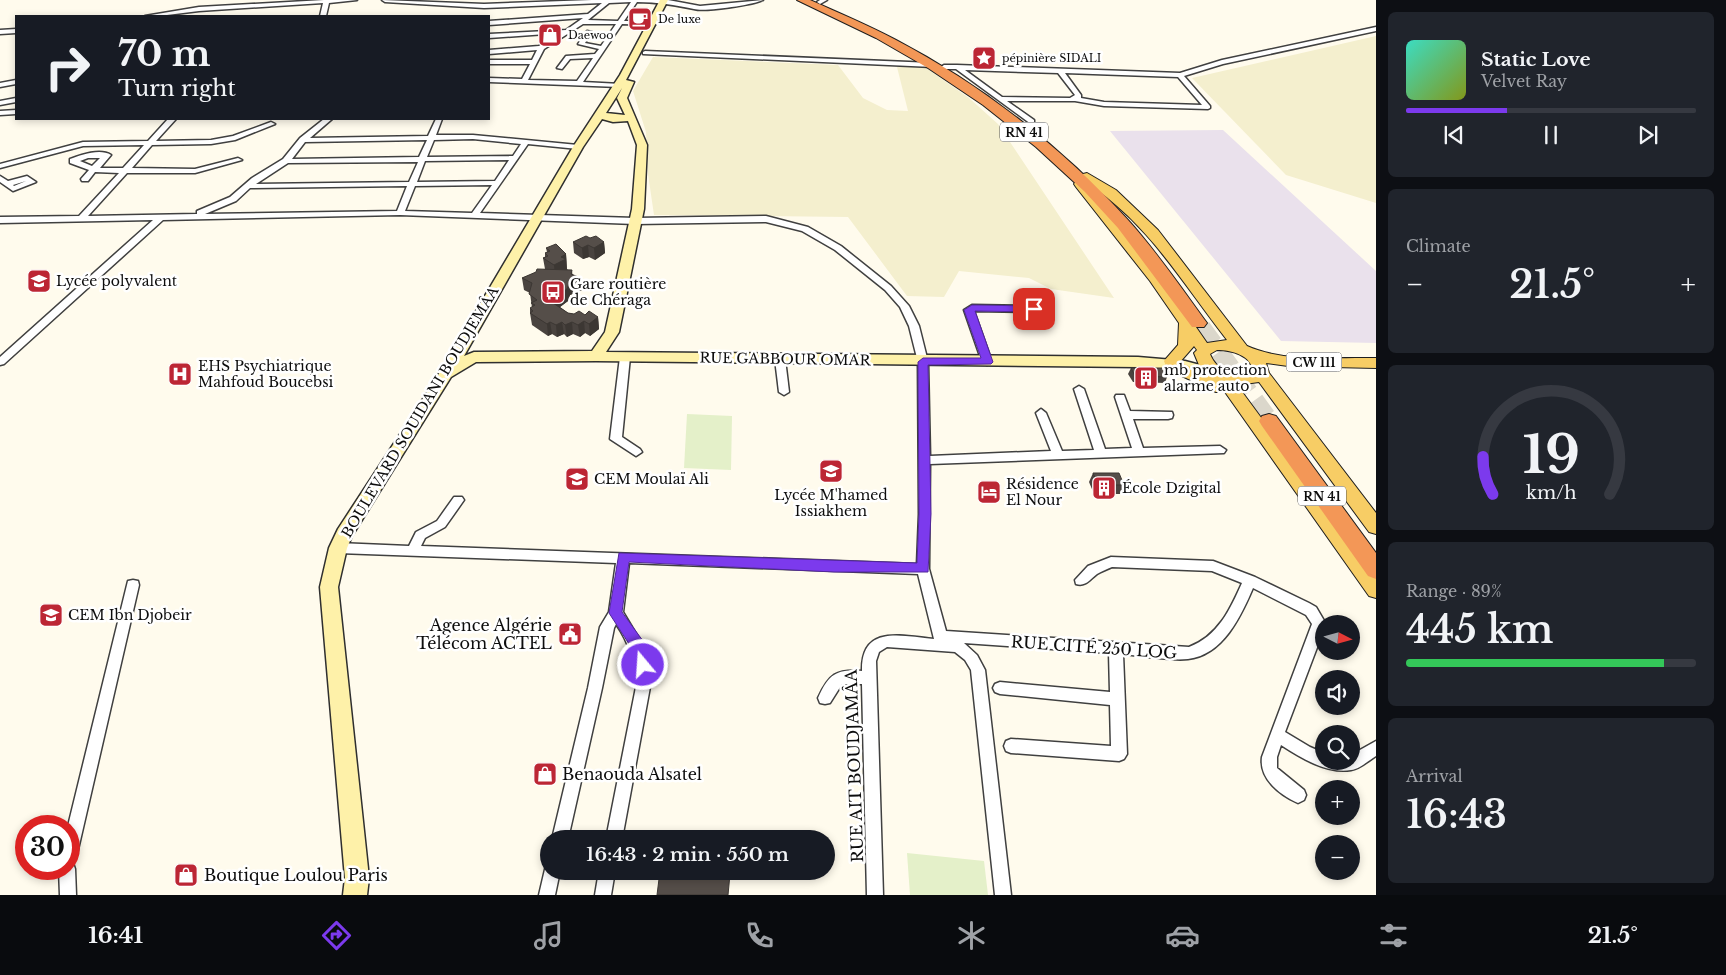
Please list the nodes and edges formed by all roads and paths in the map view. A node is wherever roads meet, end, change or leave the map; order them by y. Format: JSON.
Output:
{"nodes":[{"id":1,"x":202,"y":0,"type":"edge"},
{"id":2,"x":354,"y":0,"type":"edge"},
{"id":3,"x":386,"y":0,"type":"edge"},
{"id":4,"x":635,"y":0,"type":"edge"},
{"id":5,"x":760,"y":0,"type":"edge"},
{"id":6,"x":802,"y":0,"type":"edge"},
{"id":7,"x":327,"y":1,"type":"edge"},
{"id":8,"x":434,"y":1,"type":"edge"},
{"id":9,"x":461,"y":1,"type":"edge"},
{"id":10,"x":608,"y":1,"type":"edge"},
{"id":11,"x":820,"y":1,"type":"edge"},
{"id":12,"x":550,"y":2,"type":"edge"},
{"id":13,"x":666,"y":4,"type":"edge"},
{"id":14,"x":224,"y":7,"type":"junction"},
{"id":15,"x":199,"y":8,"type":"junction"},
{"id":16,"x":172,"y":14,"type":"edge"},
{"id":17,"x":220,"y":15,"type":"edge"},
{"id":18,"x":323,"y":15,"type":"edge"},
{"id":19,"x":590,"y":16,"type":"junction"},
{"id":20,"x":582,"y":22,"type":"junction"},
{"id":21,"x":619,"y":22,"type":"junction"},
{"id":22,"x":490,"y":23,"type":"edge"},
{"id":23,"x":654,"y":23,"type":"junction"},
{"id":24,"x":1376,"y":29,"type":"edge"},
{"id":25,"x":15,"y":31,"type":"edge"},
{"id":26,"x":567,"y":31,"type":"junction"},
{"id":27,"x":0,"y":32,"type":"edge"},
{"id":28,"x":589,"y":32,"type":"dead end"},
{"id":29,"x":490,"y":36,"type":"edge"},
{"id":30,"x":541,"y":48,"type":"junction"},
{"id":31,"x":602,"y":48,"type":"junction"},
{"id":32,"x":490,"y":52,"type":"edge"},
{"id":33,"x":645,"y":53,"type":"junction"},
{"id":34,"x":597,"y":56,"type":"junction"},
{"id":35,"x":490,"y":62,"type":"edge"},
{"id":36,"x":532,"y":62,"type":"junction"},
{"id":37,"x":944,"y":66,"type":"junction"},
{"id":38,"x":560,"y":68,"type":"dead end"},
{"id":39,"x":1060,"y":71,"type":"junction"},
{"id":40,"x":1180,"y":74,"type":"junction"},
{"id":41,"x":490,"y":80,"type":"edge"},
{"id":42,"x":524,"y":81,"type":"junction"},
{"id":43,"x":15,"y":82,"type":"edge"},
{"id":44,"x":579,"y":83,"type":"junction"},
{"id":45,"x":0,"y":85,"type":"edge"},
{"id":46,"x":619,"y":85,"type":"junction"},
{"id":47,"x":1076,"y":98,"type":"junction"},
{"id":48,"x":1000,"y":99,"type":"junction"},
{"id":49,"x":15,"y":100,"type":"edge"},
{"id":50,"x":0,"y":103,"type":"edge"},
{"id":51,"x":15,"y":112,"type":"edge"},
{"id":52,"x":602,"y":113,"type":"junction"},
{"id":53,"x":630,"y":113,"type":"junction"},
{"id":54,"x":0,"y":114,"type":"edge"},
{"id":55,"x":171,"y":120,"type":"edge"},
{"id":56,"x":327,"y":120,"type":"edge"},
{"id":57,"x":439,"y":120,"type":"edge"},
{"id":58,"x":1031,"y":122,"type":"dead end"},
{"id":59,"x":272,"y":124,"type":"dead end"},
{"id":60,"x":432,"y":137,"type":"junction"},
{"id":61,"x":303,"y":140,"type":"junction"},
{"id":62,"x":526,"y":142,"type":"junction"},
{"id":63,"x":149,"y":143,"type":"junction"},
{"id":64,"x":578,"y":146,"type":"junction"},
{"id":65,"x":513,"y":158,"type":"junction"},
{"id":66,"x":424,"y":159,"type":"junction"},
{"id":67,"x":238,"y":160,"type":"dead end"},
{"id":68,"x":286,"y":161,"type":"junction"},
{"id":69,"x":0,"y":166,"type":"edge"},
{"id":70,"x":126,"y":171,"type":"junction"},
{"id":71,"x":0,"y":178,"type":"edge"},
{"id":72,"x":1082,"y":178,"type":"junction"},
{"id":73,"x":86,"y":179,"type":"dead end"},
{"id":74,"x":496,"y":183,"type":"junction"},
{"id":75,"x":8,"y":184,"type":"dead end"},
{"id":76,"x":414,"y":184,"type":"junction"},
{"id":77,"x":248,"y":186,"type":"junction"},
{"id":78,"x":400,"y":213,"type":"junction"},
{"id":79,"x":475,"y":215,"type":"junction"},
{"id":80,"x":191,"y":216,"type":"junction"},
{"id":81,"x":537,"y":217,"type":"junction"},
{"id":82,"x":160,"y":218,"type":"junction"},
{"id":83,"x":81,"y":219,"type":"junction"},
{"id":84,"x":0,"y":220,"type":"edge"},
{"id":85,"x":635,"y":221,"type":"junction"},
{"id":86,"x":1034,"y":309,"type":"dead end"},
{"id":87,"x":1198,"y":323,"type":"junction"},
{"id":88,"x":1230,"y":334,"type":"junction"},
{"id":89,"x":464,"y":340,"type":"junction"},
{"id":90,"x":1203,"y":351,"type":"junction"},
{"id":91,"x":1247,"y":353,"type":"junction"},
{"id":92,"x":482,"y":356,"type":"junction"},
{"id":93,"x":596,"y":356,"type":"junction"},
{"id":94,"x":625,"y":356,"type":"junction"},
{"id":95,"x":780,"y":359,"type":"junction"},
{"id":96,"x":0,"y":362,"type":"edge"},
{"id":97,"x":923,"y":362,"type":"junction"},
{"id":98,"x":987,"y":362,"type":"junction"},
{"id":99,"x":1335,"y":362,"type":"junction"},
{"id":100,"x":1172,"y":363,"type":"junction"},
{"id":101,"x":1376,"y":363,"type":"edge"},
{"id":102,"x":1376,"y":370,"type":"edge"},
{"id":103,"x":1261,"y":373,"type":"junction"},
{"id":104,"x":1219,"y":375,"type":"junction"},
{"id":105,"x":441,"y":382,"type":"junction"},
{"id":106,"x":1078,"y":389,"type":"dead end"},
{"id":107,"x":784,"y":392,"type":"dead end"},
{"id":108,"x":1120,"y":397,"type":"dead end"},
{"id":109,"x":1241,"y":404,"type":"junction"},
{"id":110,"x":1041,"y":413,"type":"dead end"},
{"id":111,"x":1126,"y":415,"type":"junction"},
{"id":112,"x":1168,"y":415,"type":"dead end"},
{"id":113,"x":1220,"y":450,"type":"dead end"},
{"id":114,"x":636,"y":452,"type":"dead end"},
{"id":115,"x":1134,"y":452,"type":"junction"},
{"id":116,"x":1101,"y":453,"type":"junction"},
{"id":117,"x":1058,"y":455,"type":"junction"},
{"id":118,"x":924,"y":460,"type":"junction"},
{"id":119,"x":458,"y":500,"type":"dead end"},
{"id":120,"x":1376,"y":527,"type":"edge"},
{"id":121,"x":338,"y":548,"type":"junction"},
{"id":122,"x":1376,"y":548,"type":"edge"},
{"id":123,"x":414,"y":550,"type":"junction"},
{"id":124,"x":623,"y":557,"type":"junction"},
{"id":125,"x":923,"y":569,"type":"junction"},
{"id":126,"x":1376,"y":570,"type":"edge"},
{"id":127,"x":1081,"y":580,"type":"dead end"},
{"id":128,"x":1250,"y":581,"type":"junction"},
{"id":129,"x":133,"y":585,"type":"dead end"},
{"id":130,"x":1376,"y":590,"type":"edge"},
{"id":131,"x":616,"y":613,"type":"junction"},
{"id":132,"x":941,"y":640,"type":"junction"},
{"id":133,"x":1116,"y":649,"type":"junction"},
{"id":134,"x":869,"y":678,"type":"junction"},
{"id":135,"x":1000,"y":688,"type":"dead end"},
{"id":136,"x":825,"y":698,"type":"dead end"},
{"id":137,"x":1117,"y":699,"type":"junction"},
{"id":138,"x":1278,"y":735,"type":"junction"},
{"id":139,"x":1011,"y":746,"type":"dead end"},
{"id":140,"x":1376,"y":748,"type":"edge"},
{"id":141,"x":1315,"y":756,"type":"edge"},
{"id":142,"x":1360,"y":758,"type":"edge"},
{"id":143,"x":1298,"y":795,"type":"dead end"},
{"id":144,"x":78,"y":815,"type":"edge"},
{"id":145,"x":562,"y":830,"type":"edge"},
{"id":146,"x":616,"y":830,"type":"edge"},
{"id":147,"x":67,"y":880,"type":"edge"},
{"id":148,"x":550,"y":880,"type":"edge"},
{"id":149,"x":606,"y":880,"type":"edge"},
{"id":150,"x":68,"y":895,"type":"edge"},
{"id":151,"x":355,"y":895,"type":"edge"},
{"id":152,"x":547,"y":895,"type":"edge"},
{"id":153,"x":603,"y":895,"type":"edge"},
{"id":154,"x":875,"y":895,"type":"edge"},
{"id":155,"x":1003,"y":895,"type":"edge"}],
"edges":[{"from":1,"to":15,"type":"street"},
{"from":2,"to":7,"type":"street"},
{"from":3,"to":8,"type":"street"},
{"from":4,"to":10,"type":"street"},
{"from":4,"to":13,"type":"street"},
{"from":4,"to":21,"type":"street"},
{"from":5,"to":13,"type":"street"},
{"from":6,"to":37,"type":"highway","number":"RN 41"},
{"from":7,"to":14,"type":"street"},
{"from":7,"to":18,"type":"street"},
{"from":8,"to":9,"type":"street"},
{"from":9,"to":12,"type":"street"},
{"from":10,"to":12,"type":"street"},
{"from":10,"to":19,"type":"street"},
{"from":11,"to":37,"type":"highway","number":"RN 41"},
{"from":13,"to":23,"type":"main road","name":"BOULEVARD SOUIDANI BOUDJEMÂA"},
{"from":13,"to":33,"type":"main road"},
{"from":14,"to":15,"type":"street"},
{"from":14,"to":17,"type":"street"},
{"from":15,"to":16,"type":"street"},
{"from":19,"to":20,"type":"street"},
{"from":19,"to":22,"type":"street"},
{"from":20,"to":21,"type":"street"},
{"from":20,"to":26,"type":"street"},
{"from":21,"to":23,"type":"street"},
{"from":21,"to":31,"type":"street"},
{"from":23,"to":46,"type":"main road","name":"BOULEVARD SOUIDANI BOUDJEMÂA"},
{"from":24,"to":40,"type":"street"},
{"from":25,"to":27,"type":"street"},
{"from":26,"to":29,"type":"street"},
{"from":26,"to":30,"type":"street"},
{"from":28,"to":31,"type":"street"},
{"from":30,"to":32,"type":"street"},
{"from":30,"to":36,"type":"street"},
{"from":31,"to":34,"type":"street"},
{"from":33,"to":37,"type":"street"},
{"from":33,"to":53,"type":"main road"},
{"from":34,"to":38,"type":"street"},
{"from":34,"to":44,"type":"street"},
{"from":35,"to":36,"type":"street"},
{"from":36,"to":42,"type":"street"},
{"from":37,"to":39,"type":"street"},
{"from":37,"to":48,"type":"street"},
{"from":37,"to":72,"type":"highway","number":"RN 41"},
{"from":39,"to":40,"type":"street"},
{"from":39,"to":47,"type":"street"},
{"from":40,"to":47,"type":"street"},
{"from":41,"to":42,"type":"street"},
{"from":42,"to":44,"type":"street"},
{"from":43,"to":45,"type":"street"},
{"from":44,"to":46,"type":"street"},
{"from":46,"to":52,"type":"main road","name":"BOULEVARD SOUIDANI BOUDJEMÂA"},
{"from":47,"to":48,"type":"street"},
{"from":48,"to":58,"type":"street"},
{"from":49,"to":50,"type":"street"},
{"from":51,"to":54,"type":"street"},
{"from":52,"to":53,"type":"main road"},
{"from":52,"to":64,"type":"main road","name":"BOULEVARD SOUIDANI BOUDJEMÂA"},
{"from":53,"to":85,"type":"main road"},
{"from":55,"to":63,"type":"street"},
{"from":56,"to":61,"type":"street"},
{"from":57,"to":60,"type":"street"},
{"from":59,"to":63,"type":"street"},
{"from":60,"to":61,"type":"street"},
{"from":60,"to":62,"type":"street"},
{"from":60,"to":66,"type":"street"},
{"from":61,"to":68,"type":"street"},
{"from":62,"to":64,"type":"street"},
{"from":62,"to":65,"type":"street"},
{"from":63,"to":69,"type":"street"},
{"from":63,"to":70,"type":"street"},
{"from":64,"to":81,"type":"main road","name":"BOULEVARD SOUIDANI BOUDJEMÂA"},
{"from":65,"to":66,"type":"street"},
{"from":65,"to":74,"type":"street"},
{"from":66,"to":68,"type":"street"},
{"from":66,"to":76,"type":"street"},
{"from":67,"to":70,"type":"street"},
{"from":68,"to":77,"type":"street"},
{"from":70,"to":73,"type":"street"},
{"from":70,"to":83,"type":"street"},
{"from":71,"to":75,"type":"street"},
{"from":72,"to":87,"type":"highway","number":"RN 41"},
{"from":72,"to":87,"type":"main road"},
{"from":72,"to":88,"type":"main road"},
{"from":74,"to":76,"type":"street"},
{"from":74,"to":79,"type":"street"},
{"from":76,"to":77,"type":"street"},
{"from":76,"to":78,"type":"street"},
{"from":77,"to":80,"type":"street"},
{"from":78,"to":79,"type":"street"},
{"from":78,"to":80,"type":"street"},
{"from":79,"to":81,"type":"street"},
{"from":80,"to":82,"type":"street"},
{"from":81,"to":85,"type":"street"},
{"from":81,"to":89,"type":"main road","name":"BOULEVARD SOUIDANI BOUDJEMÂA"},
{"from":82,"to":83,"type":"street"},
{"from":82,"to":96,"type":"street"},
{"from":83,"to":84,"type":"street"},
{"from":85,"to":93,"type":"main road"},
{"from":85,"to":97,"type":"street"},
{"from":86,"to":98,"type":"street"},
{"from":87,"to":90,"type":"main road"},
{"from":87,"to":100,"type":"main road"},
{"from":88,"to":91,"type":"main road"},
{"from":88,"to":99,"type":"main road"},
{"from":89,"to":92,"type":"main road"},
{"from":89,"to":105,"type":"main road","name":"BOULEVARD SOUIDANI BOUDJEMÂA"},
{"from":90,"to":91,"type":"main road"},
{"from":90,"to":100,"type":"main road","name":"RUE GABBOUR OMAR"},
{"from":90,"to":104,"type":"main road"},
{"from":91,"to":99,"type":"main road","number":"CW 111"},
{"from":91,"to":103,"type":"main road"},
{"from":92,"to":93,"type":"main road","name":"RUE GABBOUR OMAR"},
{"from":92,"to":105,"type":"main road","name":"RUE GABBOUR OMAR"},
{"from":93,"to":94,"type":"main road","name":"RUE GABBOUR OMAR"},
{"from":94,"to":95,"type":"main road","name":"RUE GABBOUR OMAR"},
{"from":94,"to":114,"type":"street"},
{"from":95,"to":97,"type":"main road","name":"RUE GABBOUR OMAR"},
{"from":95,"to":107,"type":"street"},
{"from":97,"to":98,"type":"main road","name":"RUE GABBOUR OMAR"},
{"from":97,"to":118,"type":"street"},
{"from":98,"to":100,"type":"main road","name":"RUE GABBOUR OMAR"},
{"from":99,"to":101,"type":"main road","number":"CW 111"},
{"from":100,"to":104,"type":"main road","name":"RUE GABBOUR OMAR"},
{"from":100,"to":109,"type":"main road"},
{"from":102,"to":103,"type":"main road","number":"CW 111"},
{"from":103,"to":104,"type":"main road"},
{"from":103,"to":120,"type":"main road"},
{"from":104,"to":109,"type":"main road"},
{"from":105,"to":121,"type":"main road","name":"BOULEVARD SOUIDANI BOUDJEMÂA"},
{"from":106,"to":116,"type":"street"},
{"from":108,"to":111,"type":"street"},
{"from":109,"to":130,"type":"main road"},
{"from":110,"to":117,"type":"street"},
{"from":111,"to":112,"type":"street"},
{"from":111,"to":115,"type":"street"},
{"from":113,"to":115,"type":"street"},
{"from":115,"to":116,"type":"street"},
{"from":116,"to":117,"type":"street"},
{"from":117,"to":118,"type":"street"},
{"from":118,"to":125,"type":"street"},
{"from":119,"to":123,"type":"street"},
{"from":121,"to":123,"type":"street"},
{"from":121,"to":151,"type":"main road","name":"BOULEVARD SOUIDANI BOUDJEMÂA"},
{"from":122,"to":126,"type":"highway","number":"RN 41"},
{"from":123,"to":124,"type":"street"},
{"from":124,"to":125,"type":"street"},
{"from":124,"to":131,"type":"street"},
{"from":125,"to":132,"type":"street"},
{"from":127,"to":128,"type":"street"},
{"from":128,"to":133,"type":"street","name":"RUE CITÉ 250 LOG"},
{"from":128,"to":138,"type":"street"},
{"from":129,"to":144,"type":"street"},
{"from":131,"to":145,"type":"street"},
{"from":131,"to":146,"type":"street"},
{"from":132,"to":133,"type":"street","name":"RUE CITÉ 250 LOG"},
{"from":132,"to":134,"type":"street","name":"RUE AIT BOUDJAMÂA"},
{"from":132,"to":155,"type":"street"},
{"from":133,"to":137,"type":"street"},
{"from":134,"to":136,"type":"street"},
{"from":134,"to":154,"type":"street","name":"RUE AIT BOUDJAMÂA"},
{"from":135,"to":137,"type":"street"},
{"from":137,"to":139,"type":"street"},
{"from":138,"to":141,"type":"street"},
{"from":138,"to":143,"type":"street"},
{"from":140,"to":142,"type":"street"},
{"from":147,"to":150,"type":"street"},
{"from":148,"to":152,"type":"street"},
{"from":149,"to":153,"type":"street"}]}
